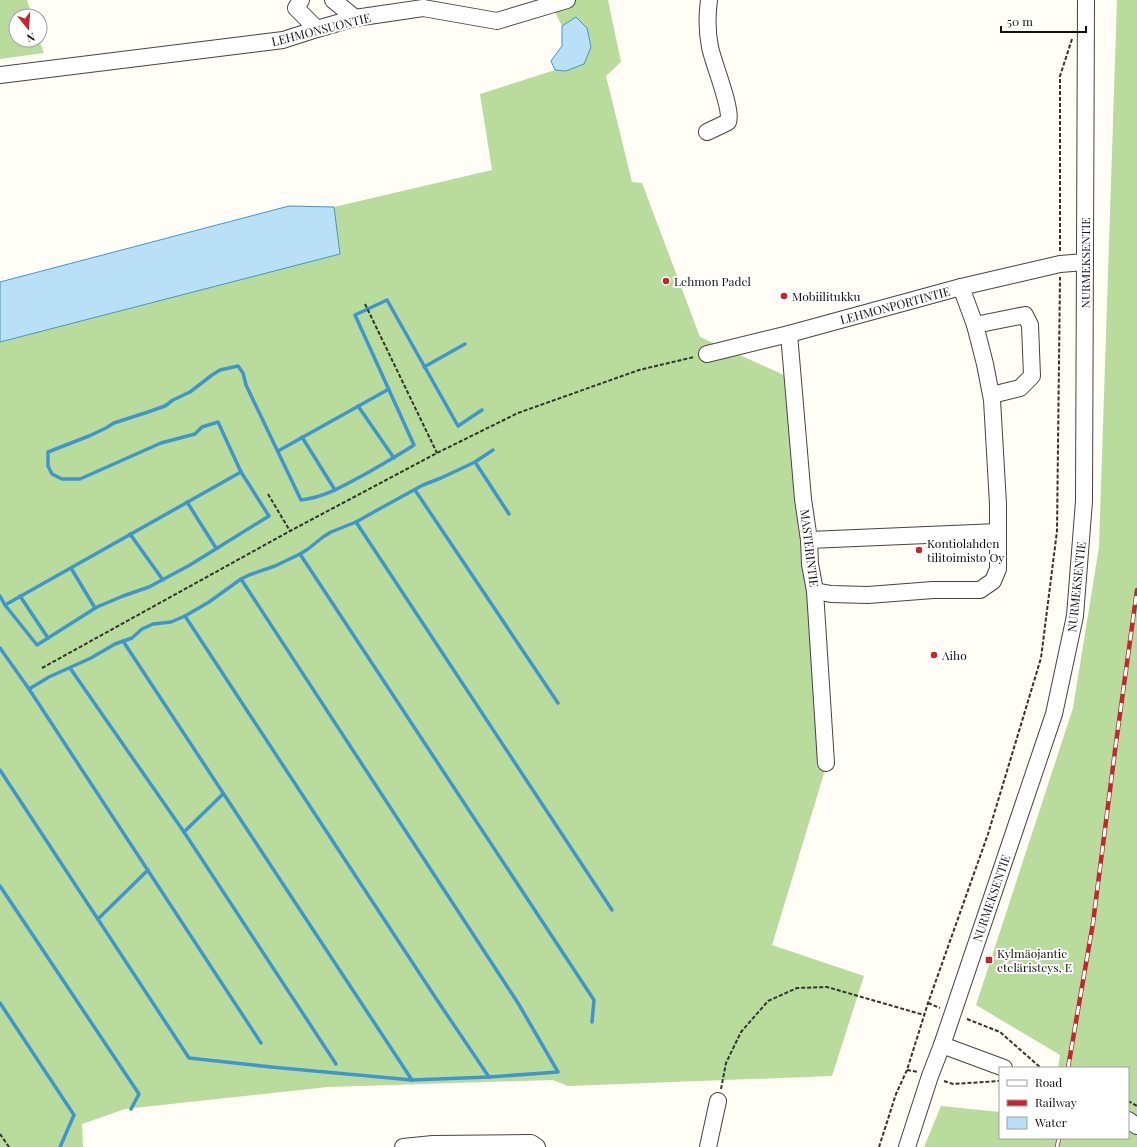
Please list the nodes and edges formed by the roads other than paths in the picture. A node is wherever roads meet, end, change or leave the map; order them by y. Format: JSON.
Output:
{"nodes":[{"id":1,"x":301,"y":0,"type":"edge"},
{"id":2,"x":333,"y":0,"type":"edge"},
{"id":3,"x":567,"y":0,"type":"edge"},
{"id":4,"x":709,"y":0,"type":"edge"},
{"id":5,"x":1086,"y":0,"type":"edge"},
{"id":6,"x":355,"y":18,"type":"junction"},
{"id":7,"x":317,"y":29,"type":"junction"},
{"id":8,"x":0,"y":76,"type":"edge"},
{"id":9,"x":707,"y":132,"type":"dead end"},
{"id":10,"x":1085,"y":262,"type":"junction"},
{"id":11,"x":961,"y":287,"type":"junction"},
{"id":12,"x":974,"y":325,"type":"junction"},
{"id":13,"x":789,"y":334,"type":"junction"},
{"id":14,"x":707,"y":354,"type":"road end"},
{"id":15,"x":992,"y":395,"type":"junction"},
{"id":16,"x":998,"y":532,"type":"junction"},
{"id":17,"x":809,"y":540,"type":"junction"},
{"id":18,"x":815,"y":591,"type":"junction"},
{"id":19,"x":826,"y":763,"type":"dead end"},
{"id":20,"x":942,"y":1045,"type":"junction"},
{"id":21,"x":1001,"y":1067,"type":"edge"},
{"id":22,"x":718,"y":1101,"type":"road end"},
{"id":23,"x":403,"y":1147,"type":"edge"},
{"id":24,"x":537,"y":1147,"type":"edge"},
{"id":25,"x":708,"y":1147,"type":"edge"},
{"id":26,"x":907,"y":1147,"type":"edge"}],
"edges":[{"from":1,"to":7,"type":"street"},
{"from":2,"to":6,"type":"street"},
{"from":3,"to":6,"type":"street","name":"LEHMONSUONTIE"},
{"from":4,"to":9,"type":"street"},
{"from":5,"to":10,"type":"street","name":"NURMEKSENTIE"},
{"from":6,"to":7,"type":"street","name":"LEHMONSUONTIE"},
{"from":7,"to":8,"type":"street","name":"LEHMONSUONTIE"},
{"from":10,"to":11,"type":"street","name":"LEHMONPORTINTIE"},
{"from":10,"to":20,"type":"street","name":"NURMEKSENTIE"},
{"from":11,"to":12,"type":"street"},
{"from":11,"to":13,"type":"street","name":"LEHMONPORTINTIE"},
{"from":12,"to":15,"type":"street"},
{"from":12,"to":15,"type":"street"},
{"from":13,"to":14,"type":"street","name":"LEHMONPORTINTIE"},
{"from":13,"to":17,"type":"street","name":"MASTERINTIE"},
{"from":15,"to":16,"type":"street"},
{"from":16,"to":17,"type":"street"},
{"from":16,"to":18,"type":"street"},
{"from":17,"to":18,"type":"street","name":"MASTERINTIE"},
{"from":18,"to":19,"type":"street","name":"MASTERINTIE"},
{"from":20,"to":21,"type":"street"},
{"from":20,"to":26,"type":"street","name":"NURMEKSENTIE"},
{"from":22,"to":25,"type":"street"},
{"from":23,"to":24,"type":"street"}]}
